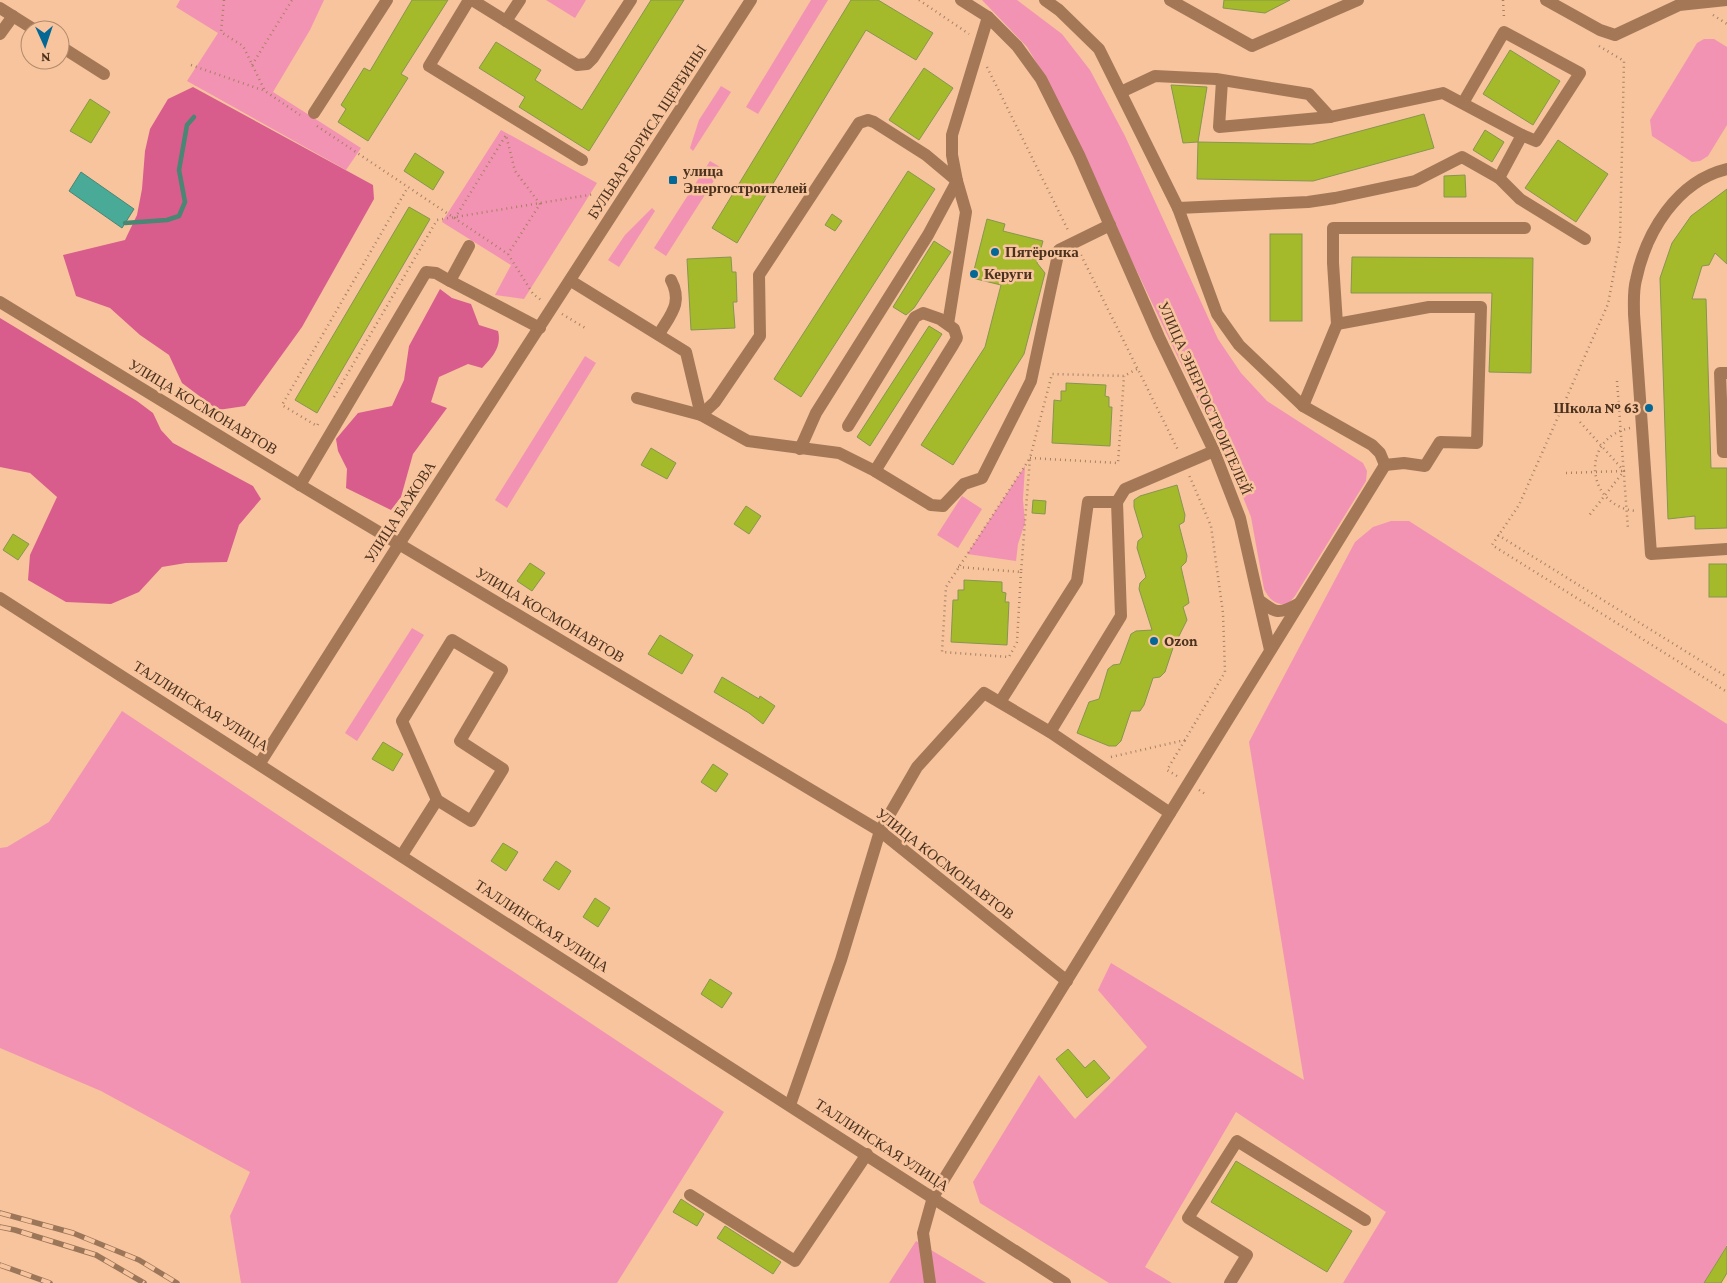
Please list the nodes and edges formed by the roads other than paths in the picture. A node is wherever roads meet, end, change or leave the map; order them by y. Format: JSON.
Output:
{"nodes":[{"id":1,"x":388,"y":0,"type":"edge"},
{"id":2,"x":471,"y":0,"type":"edge"},
{"id":3,"x":520,"y":0,"type":"edge"},
{"id":4,"x":631,"y":0,"type":"edge"},
{"id":5,"x":751,"y":0,"type":"edge"},
{"id":6,"x":961,"y":0,"type":"edge"},
{"id":7,"x":1045,"y":0,"type":"edge"},
{"id":8,"x":1170,"y":0,"type":"edge"},
{"id":9,"x":1358,"y":0,"type":"edge"},
{"id":10,"x":1546,"y":0,"type":"edge"},
{"id":11,"x":1727,"y":0,"type":"edge"},
{"id":12,"x":0,"y":8,"type":"edge"},
{"id":13,"x":13,"y":16,"type":"junction"},
{"id":14,"x":988,"y":16,"type":"junction"},
{"id":15,"x":20,"y":20,"type":"edge"},
{"id":16,"x":506,"y":21,"type":"junction"},
{"id":17,"x":0,"y":34,"type":"edge"},
{"id":18,"x":70,"y":52,"type":"edge"},
{"id":19,"x":104,"y":74,"type":"dead end"},
{"id":20,"x":1222,"y":81,"type":"junction"},
{"id":21,"x":1122,"y":92,"type":"junction"},
{"id":22,"x":1463,"y":104,"type":"junction"},
{"id":23,"x":1330,"y":117,"type":"junction"},
{"id":24,"x":310,"y":118,"type":"road end"},
{"id":25,"x":1522,"y":135,"type":"junction"},
{"id":26,"x":582,"y":160,"type":"dead end"},
{"id":27,"x":1727,"y":169,"type":"edge"},
{"id":28,"x":1499,"y":178,"type":"junction"},
{"id":29,"x":957,"y":181,"type":"junction"},
{"id":30,"x":1178,"y":208,"type":"junction"},
{"id":31,"x":1110,"y":225,"type":"junction"},
{"id":32,"x":1525,"y":228,"type":"dead end"},
{"id":33,"x":1585,"y":240,"type":"dead end"},
{"id":34,"x":469,"y":246,"type":"dead end"},
{"id":35,"x":671,"y":280,"type":"dead end"},
{"id":36,"x":450,"y":281,"type":"junction"},
{"id":37,"x":571,"y":281,"type":"junction"},
{"id":38,"x":0,"y":302,"type":"edge"},
{"id":39,"x":948,"y":324,"type":"junction"},
{"id":40,"x":1337,"y":324,"type":"junction"},
{"id":41,"x":540,"y":328,"type":"junction"},
{"id":42,"x":658,"y":334,"type":"junction"},
{"id":43,"x":1727,"y":373,"type":"edge"},
{"id":44,"x":637,"y":398,"type":"dead end"},
{"id":45,"x":1303,"y":406,"type":"junction"},
{"id":46,"x":701,"y":415,"type":"junction"},
{"id":47,"x":848,"y":426,"type":"dead end"},
{"id":48,"x":800,"y":448,"type":"junction"},
{"id":49,"x":1214,"y":451,"type":"junction"},
{"id":50,"x":1727,"y":452,"type":"edge"},
{"id":51,"x":1385,"y":465,"type":"junction"},
{"id":52,"x":875,"y":471,"type":"junction"},
{"id":53,"x":300,"y":485,"type":"junction"},
{"id":54,"x":1117,"y":502,"type":"junction"},
{"id":55,"x":399,"y":544,"type":"junction"},
{"id":56,"x":1727,"y":550,"type":"edge"},
{"id":57,"x":0,"y":598,"type":"edge"},
{"id":58,"x":1258,"y":600,"type":"junction"},
{"id":59,"x":1299,"y":603,"type":"junction"},
{"id":60,"x":1270,"y":650,"type":"junction"},
{"id":61,"x":1000,"y":702,"type":"junction"},
{"id":62,"x":1050,"y":732,"type":"junction"},
{"id":63,"x":260,"y":763,"type":"junction"},
{"id":64,"x":437,"y":800,"type":"junction"},
{"id":65,"x":1170,"y":813,"type":"junction"},
{"id":66,"x":880,"y":831,"type":"junction"},
{"id":67,"x":402,"y":855,"type":"junction"},
{"id":68,"x":1067,"y":980,"type":"junction"},
{"id":69,"x":790,"y":1104,"type":"junction"},
{"id":70,"x":868,"y":1154,"type":"junction"},
{"id":71,"x":690,"y":1195,"type":"dead end"},
{"id":72,"x":933,"y":1197,"type":"junction"},
{"id":73,"x":1364,"y":1220,"type":"dead end"},
{"id":74,"x":930,"y":1283,"type":"edge"},
{"id":75,"x":1065,"y":1283,"type":"edge"},
{"id":76,"x":1230,"y":1283,"type":"edge"}],
"edges":[{"from":1,"to":24,"type":"street"},
{"from":2,"to":16,"type":"street"},
{"from":2,"to":26,"type":"street"},
{"from":3,"to":16,"type":"street"},
{"from":4,"to":16,"type":"street"},
{"from":5,"to":37,"type":"street","name":"БУЛЬВАР БОРИСА ЩЕРБИНЫ"},
{"from":6,"to":14,"type":"street","name":"УЛИЦА ЭНЕРГОСТРОИТЕЛЕЙ"},
{"from":7,"to":21,"type":"street"},
{"from":8,"to":9,"type":"street"},
{"from":10,"to":11,"type":"street"},
{"from":12,"to":13,"type":"street"},
{"from":13,"to":15,"type":"street"},
{"from":13,"to":17,"type":"street"},
{"from":14,"to":29,"type":"street"},
{"from":14,"to":31,"type":"street","name":"УЛИЦА ЭНЕРГОСТРОИТЕЛЕЙ"},
{"from":18,"to":19,"type":"street"},
{"from":20,"to":21,"type":"street"},
{"from":20,"to":23,"type":"street"},
{"from":20,"to":23,"type":"street"},
{"from":21,"to":30,"type":"street"},
{"from":22,"to":23,"type":"street"},
{"from":22,"to":25,"type":"street"},
{"from":22,"to":25,"type":"street"},
{"from":25,"to":28,"type":"street"},
{"from":27,"to":56,"type":"street"},
{"from":28,"to":30,"type":"street"},
{"from":28,"to":33,"type":"street"},
{"from":29,"to":39,"type":"street"},
{"from":29,"to":46,"type":"street"},
{"from":29,"to":48,"type":"street"},
{"from":30,"to":45,"type":"street"},
{"from":31,"to":49,"type":"street","name":"УЛИЦА ЭНЕРГОСТРОИТЕЛЕЙ"},
{"from":31,"to":52,"type":"street"},
{"from":32,"to":40,"type":"street"},
{"from":34,"to":36,"type":"street"},
{"from":35,"to":42,"type":"street"},
{"from":36,"to":41,"type":"street"},
{"from":36,"to":53,"type":"street"},
{"from":37,"to":41,"type":"street","name":"УЛИЦА БАЖОВА"},
{"from":37,"to":42,"type":"street"},
{"from":38,"to":53,"type":"street","name":"УЛИЦА КОСМОНАВТОВ"},
{"from":39,"to":47,"type":"street"},
{"from":39,"to":52,"type":"street"},
{"from":40,"to":45,"type":"street"},
{"from":40,"to":51,"type":"street"},
{"from":41,"to":55,"type":"street","name":"УЛИЦА БАЖОВА"},
{"from":42,"to":46,"type":"street"},
{"from":43,"to":50,"type":"street"},
{"from":44,"to":46,"type":"street"},
{"from":45,"to":51,"type":"street"},
{"from":46,"to":48,"type":"street"},
{"from":48,"to":52,"type":"street"},
{"from":49,"to":54,"type":"street"},
{"from":49,"to":58,"type":"street","name":"УЛИЦА ЭНЕРГОСТРОИТЕЛЕЙ"},
{"from":51,"to":59,"type":"street"},
{"from":53,"to":55,"type":"street","name":"УЛИЦА КОСМОНАВТОВ"},
{"from":54,"to":61,"type":"street"},
{"from":54,"to":62,"type":"street"},
{"from":55,"to":63,"type":"street","name":"УЛИЦА БАЖОВА"},
{"from":55,"to":66,"type":"street","name":"УЛИЦА КОСМОНАВТОВ"},
{"from":57,"to":63,"type":"street","name":"ТАЛЛИНСКАЯ УЛИЦА"},
{"from":58,"to":59,"type":"street"},
{"from":58,"to":60,"type":"street","name":"УЛИЦА ЭНЕРГОСТРОИТЕЛЕЙ"},
{"from":59,"to":60,"type":"street"},
{"from":60,"to":65,"type":"street"},
{"from":61,"to":62,"type":"street"},
{"from":61,"to":66,"type":"street"},
{"from":62,"to":65,"type":"street"},
{"from":63,"to":67,"type":"street","name":"ТАЛЛИНСКАЯ УЛИЦА"},
{"from":64,"to":64,"type":"street"},
{"from":64,"to":67,"type":"street"},
{"from":65,"to":68,"type":"street"},
{"from":66,"to":68,"type":"street","name":"УЛИЦА КОСМОНАВТОВ"},
{"from":66,"to":69,"type":"street"},
{"from":67,"to":69,"type":"street","name":"ТАЛЛИНСКАЯ УЛИЦА"},
{"from":68,"to":72,"type":"street"},
{"from":69,"to":70,"type":"street","name":"ТАЛЛИНСКАЯ УЛИЦА"},
{"from":70,"to":71,"type":"street"},
{"from":70,"to":72,"type":"street","name":"ТАЛЛИНСКАЯ УЛИЦА"},
{"from":72,"to":74,"type":"street"},
{"from":72,"to":75,"type":"street","name":"ТАЛЛИНСКАЯ УЛИЦА"},
{"from":73,"to":76,"type":"street"}]}
